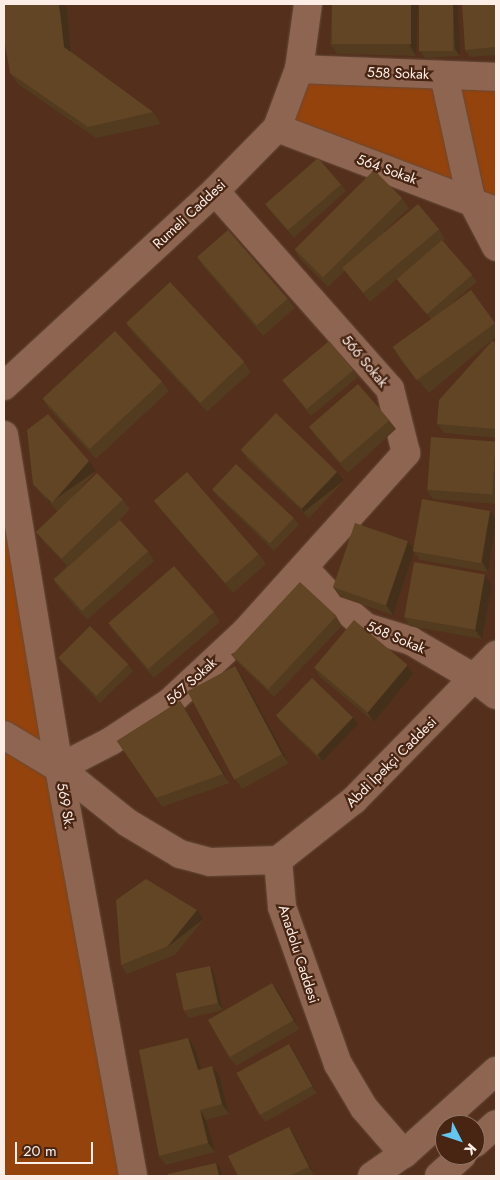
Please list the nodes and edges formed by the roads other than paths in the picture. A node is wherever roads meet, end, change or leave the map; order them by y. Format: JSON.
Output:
{"nodes":[{"id":1,"x":308,"y":4,"type":"edge"},
{"id":2,"x":299,"y":70,"type":"junction"},
{"id":3,"x":444,"y":75,"type":"junction"},
{"id":4,"x":496,"y":77,"type":"edge"},
{"id":5,"x":277,"y":128,"type":"junction"},
{"id":6,"x":215,"y":191,"type":"junction"},
{"id":7,"x":471,"y":200,"type":"junction"},
{"id":8,"x":496,"y":211,"type":"edge"},
{"id":9,"x":496,"y":247,"type":"edge"},
{"id":10,"x":4,"y":386,"type":"edge"},
{"id":11,"x":4,"y":435,"type":"edge"},
{"id":12,"x":304,"y":568,"type":"junction"},
{"id":13,"x":496,"y":655,"type":"edge"},
{"id":14,"x":474,"y":678,"type":"junction"},
{"id":15,"x":496,"y":695,"type":"edge"},
{"id":16,"x":4,"y":735,"type":"edge"},
{"id":17,"x":59,"y":768,"type":"junction"},
{"id":18,"x":278,"y":860,"type":"junction"},
{"id":19,"x":496,"y":1070,"type":"edge"},
{"id":20,"x":496,"y":1124,"type":"edge"},
{"id":21,"x":485,"y":1134,"type":"edge"},
{"id":22,"x":404,"y":1154,"type":"junction"},
{"id":23,"x":451,"y":1165,"type":"edge"},
{"id":24,"x":134,"y":1176,"type":"edge"},
{"id":25,"x":372,"y":1176,"type":"edge"},
{"id":26,"x":439,"y":1176,"type":"edge"}],
"edges":[{"from":1,"to":2,"type":"street","name":"Rumeli Caddesi"},
{"from":2,"to":3,"type":"street","name":"558 Sokak"},
{"from":2,"to":5,"type":"street","name":"Rumeli Caddesi"},
{"from":3,"to":4,"type":"street","name":"558 Sokak"},
{"from":3,"to":7,"type":"street"},
{"from":5,"to":6,"type":"street","name":"Rumeli Caddesi"},
{"from":5,"to":7,"type":"street","name":"564 Sokak"},
{"from":6,"to":10,"type":"street","name":"Rumeli Caddesi"},
{"from":6,"to":12,"type":"street","name":"566 Sokak"},
{"from":7,"to":8,"type":"street","name":"564 Sokak"},
{"from":7,"to":9,"type":"street"},
{"from":11,"to":17,"type":"street","name":"569 Sk."},
{"from":12,"to":14,"type":"street","name":"568 Sokak"},
{"from":12,"to":17,"type":"street","name":"567 Sokak"},
{"from":13,"to":14,"type":"street","name":"Abdi İpekçi Caddesi"},
{"from":14,"to":15,"type":"street","name":"568 Sokak"},
{"from":14,"to":18,"type":"street","name":"Abdi İpekçi Caddesi"},
{"from":16,"to":17,"type":"street"},
{"from":17,"to":18,"type":"street"},
{"from":17,"to":24,"type":"street","name":"569 Sk."},
{"from":18,"to":22,"type":"street","name":"Anadolu Caddesi"},
{"from":19,"to":22,"type":"street"},
{"from":20,"to":21,"type":"street"},
{"from":22,"to":25,"type":"street"},
{"from":23,"to":26,"type":"street"}]}
